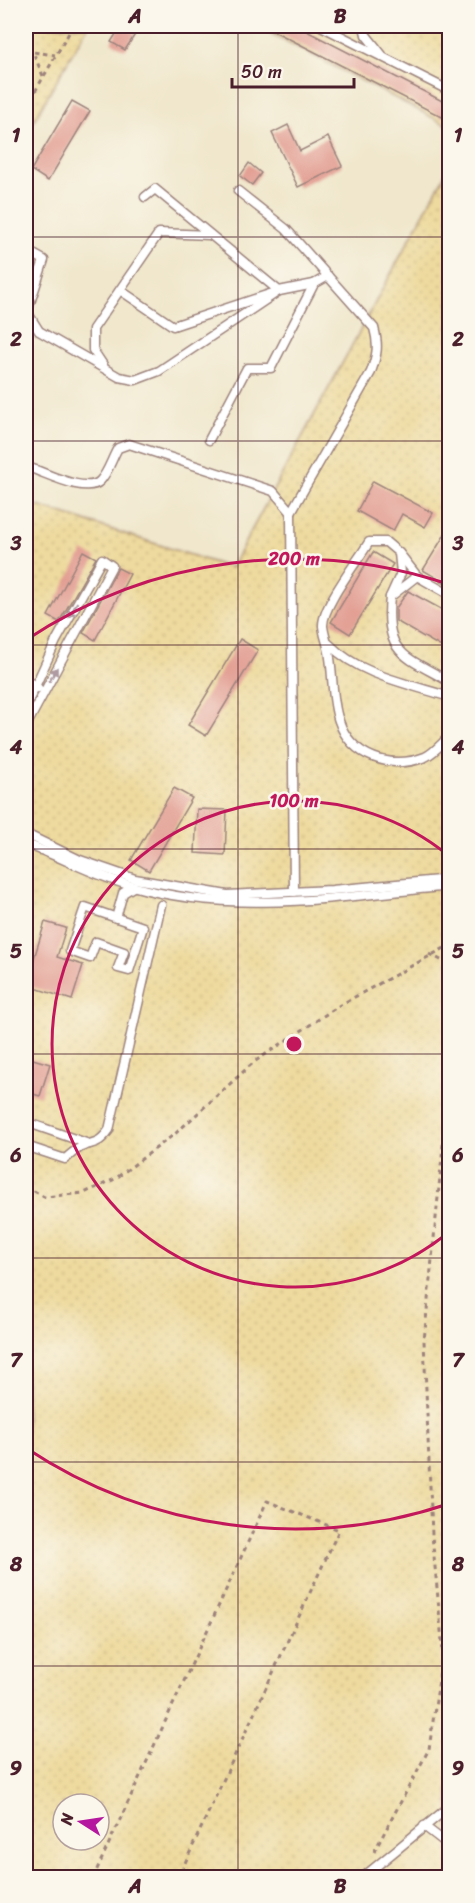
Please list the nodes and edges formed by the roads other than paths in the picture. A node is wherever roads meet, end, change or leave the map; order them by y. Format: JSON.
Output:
{"nodes":[{"id":1,"x":321,"y":26,"type":"edge"},
{"id":2,"x":364,"y":26,"type":"edge"},
{"id":3,"x":385,"y":58,"type":"junction"},
{"id":4,"x":450,"y":91,"type":"edge"},
{"id":5,"x":238,"y":191,"type":"dead end"},
{"id":6,"x":145,"y":197,"type":"dead end"},
{"id":7,"x":210,"y":235,"type":"junction"},
{"id":8,"x":26,"y":250,"type":"edge"},
{"id":9,"x":328,"y":276,"type":"junction"},
{"id":10,"x":314,"y":284,"type":"junction"},
{"id":11,"x":120,"y":290,"type":"junction"},
{"id":12,"x":279,"y":291,"type":"junction"},
{"id":13,"x":104,"y":367,"type":"junction"},
{"id":14,"x":209,"y":440,"type":"dead end"},
{"id":15,"x":26,"y":471,"type":"edge"},
{"id":16,"x":291,"y":512,"type":"junction"},
{"id":17,"x":399,"y":553,"type":"junction"},
{"id":18,"x":417,"y":576,"type":"junction"},
{"id":19,"x":450,"y":595,"type":"edge"},
{"id":20,"x":390,"y":597,"type":"junction"},
{"id":21,"x":328,"y":644,"type":"junction"},
{"id":22,"x":26,"y":680,"type":"edge"},
{"id":23,"x":450,"y":682,"type":"edge"},
{"id":24,"x":39,"y":689,"type":"junction"},
{"id":25,"x":450,"y":698,"type":"edge"},
{"id":26,"x":26,"y":706,"type":"edge"},
{"id":27,"x":26,"y":726,"type":"edge"},
{"id":28,"x":450,"y":736,"type":"edge"},
{"id":29,"x":26,"y":834,"type":"edge"},
{"id":30,"x":26,"y":844,"type":"edge"},
{"id":31,"x":450,"y":879,"type":"edge"},
{"id":32,"x":117,"y":882,"type":"junction"},
{"id":33,"x":450,"y":886,"type":"edge"},
{"id":34,"x":133,"y":887,"type":"junction"},
{"id":35,"x":158,"y":892,"type":"junction"},
{"id":36,"x":294,"y":892,"type":"junction"},
{"id":37,"x":123,"y":893,"type":"junction"},
{"id":38,"x":175,"y":894,"type":"junction"},
{"id":39,"x":161,"y":905,"type":"junction"},
{"id":40,"x":116,"y":918,"type":"junction"},
{"id":41,"x":26,"y":1122,"type":"edge"},
{"id":42,"x":93,"y":1145,"type":"junction"},
{"id":43,"x":26,"y":1146,"type":"edge"},
{"id":44,"x":450,"y":1806,"type":"edge"},
{"id":45,"x":424,"y":1826,"type":"junction"},
{"id":46,"x":450,"y":1846,"type":"edge"},
{"id":47,"x":362,"y":1878,"type":"edge"}],
"edges":[{"from":1,"to":3,"type":"lane"},
{"from":2,"to":3,"type":"lane"},
{"from":3,"to":4,"type":"lane"},
{"from":5,"to":9,"type":"lane"},
{"from":6,"to":7,"type":"lane"},
{"from":7,"to":11,"type":"lane"},
{"from":7,"to":12,"type":"lane"},
{"from":8,"to":13,"type":"lane"},
{"from":9,"to":10,"type":"lane"},
{"from":9,"to":16,"type":"lane"},
{"from":10,"to":12,"type":"lane"},
{"from":10,"to":14,"type":"lane"},
{"from":11,"to":12,"type":"lane"},
{"from":11,"to":13,"type":"lane"},
{"from":12,"to":13,"type":"lane"},
{"from":15,"to":16,"type":"lane"},
{"from":16,"to":36,"type":"lane"},
{"from":17,"to":18,"type":"lane"},
{"from":17,"to":20,"type":"lane"},
{"from":17,"to":21,"type":"lane"},
{"from":18,"to":19,"type":"lane"},
{"from":18,"to":20,"type":"lane"},
{"from":20,"to":23,"type":"lane"},
{"from":21,"to":25,"type":"lane"},
{"from":21,"to":28,"type":"lane"},
{"from":22,"to":24,"type":"lane"},
{"from":24,"to":24,"type":"lane","one_way":true},
{"from":24,"to":26,"type":"lane"},
{"from":24,"to":27,"type":"lane"},
{"from":29,"to":36,"type":"lane"},
{"from":30,"to":32,"type":"lane"},
{"from":31,"to":36,"type":"lane"},
{"from":32,"to":34,"type":"lane"},
{"from":32,"to":37,"type":"lane"},
{"from":33,"to":38,"type":"lane"},
{"from":34,"to":35,"type":"lane"},
{"from":34,"to":37,"type":"lane"},
{"from":35,"to":38,"type":"lane"},
{"from":35,"to":39,"type":"lane"},
{"from":37,"to":40,"type":"lane"},
{"from":38,"to":39,"type":"lane"},
{"from":39,"to":42,"type":"lane"},
{"from":40,"to":40,"type":"lane"},
{"from":41,"to":42,"type":"lane"},
{"from":42,"to":43,"type":"lane"},
{"from":44,"to":45,"type":"lane"},
{"from":45,"to":46,"type":"lane"},
{"from":45,"to":47,"type":"lane"}]}
